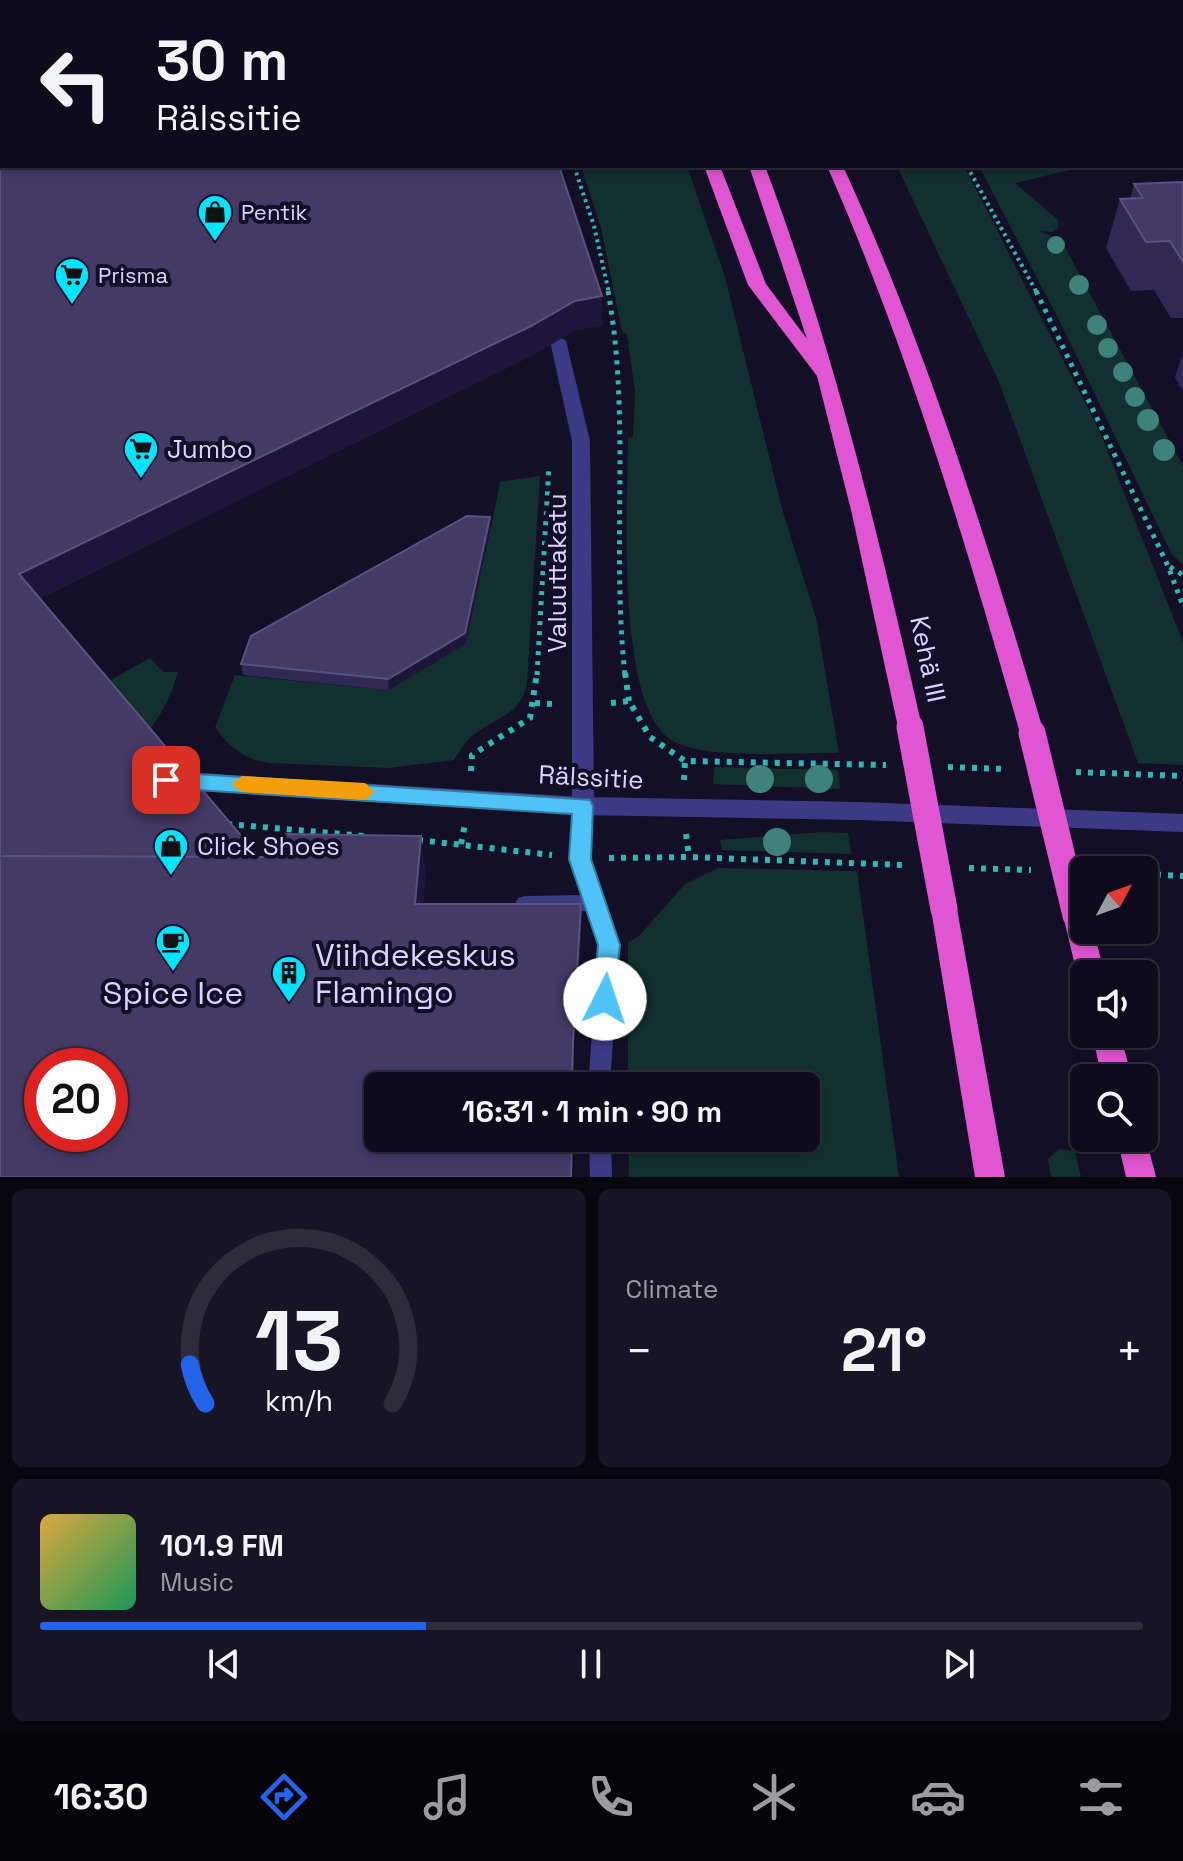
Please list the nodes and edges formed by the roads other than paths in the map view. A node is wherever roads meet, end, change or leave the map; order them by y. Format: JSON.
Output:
{"nodes":[{"id":1,"x":713,"y":168,"type":"edge"},
{"id":2,"x":758,"y":168,"type":"edge"},
{"id":3,"x":836,"y":168,"type":"edge"},
{"id":4,"x":853,"y":168,"type":"edge"},
{"id":5,"x":864,"y":228,"type":"junction"},
{"id":6,"x":558,"y":341,"type":"edge"},
{"id":7,"x":831,"y":385,"type":"junction"},
{"id":8,"x":150,"y":781,"type":"edge"},
{"id":9,"x":583,"y":806,"type":"junction"},
{"id":10,"x":1183,"y":823,"type":"edge"},
{"id":11,"x":595,"y":903,"type":"junction"},
{"id":12,"x":506,"y":904,"type":"edge"},
{"id":13,"x":1087,"y":960,"type":"edge"},
{"id":14,"x":600,"y":1072,"type":"edge"},
{"id":15,"x":600,"y":1152,"type":"edge"},
{"id":16,"x":1135,"y":1152,"type":"edge"},
{"id":17,"x":601,"y":1177,"type":"edge"},
{"id":18,"x":990,"y":1177,"type":"edge"},
{"id":19,"x":1141,"y":1177,"type":"edge"}],
"edges":[{"from":1,"to":7,"type":"highway"},
{"from":2,"to":7,"type":"highway","name":"Kehä III"},
{"from":3,"to":5,"type":"highway"},
{"from":4,"to":5,"type":"highway"},
{"from":5,"to":13,"type":"highway","bridge":true},
{"from":6,"to":9,"type":"street","name":"Valuuttakatu"},
{"from":7,"to":18,"type":"highway","name":"Kehä III","bridge":true},
{"from":8,"to":9,"type":"street","name":"Rälssitie"},
{"from":9,"to":10,"type":"street","name":"Rälssitie"},
{"from":9,"to":11,"type":"lane"},
{"from":11,"to":12,"type":"lane"},
{"from":11,"to":14,"type":"lane"},
{"from":15,"to":17,"type":"lane"},
{"from":16,"to":19,"type":"highway"}]}
